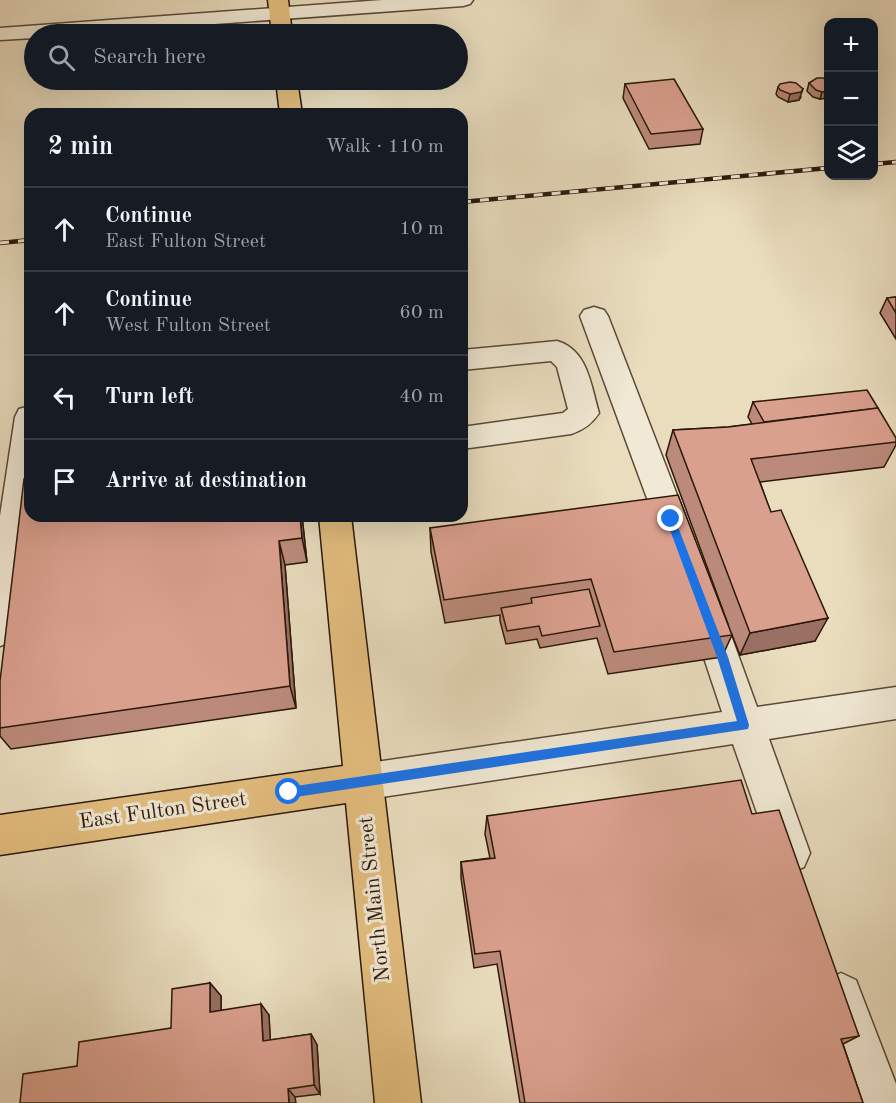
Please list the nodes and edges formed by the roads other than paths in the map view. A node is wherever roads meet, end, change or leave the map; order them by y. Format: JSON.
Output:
{"nodes":[{"id":1,"x":463,"y":0,"type":"edge"},
{"id":2,"x":279,"y":7,"type":"edge"},
{"id":3,"x":103,"y":24,"type":"edge"},
{"id":4,"x":281,"y":24,"type":"edge"},
{"id":5,"x":24,"y":32,"type":"edge"},
{"id":6,"x":0,"y":34,"type":"edge"},
{"id":7,"x":288,"y":90,"type":"edge"},
{"id":8,"x":290,"y":108,"type":"edge"},
{"id":9,"x":594,"y":316,"type":"dead end"},
{"id":10,"x":468,"y":359,"type":"edge"},
{"id":11,"x":468,"y":437,"type":"edge"},
{"id":12,"x":24,"y":460,"type":"edge"},
{"id":13,"x":336,"y":522,"type":"edge"},
{"id":14,"x":0,"y":631,"type":"edge"},
{"id":15,"x":896,"y":703,"type":"edge"},
{"id":16,"x":744,"y":725,"type":"junction"},
{"id":17,"x":362,"y":782,"type":"junction"},
{"id":18,"x":0,"y":835,"type":"edge"},
{"id":19,"x":800,"y":881,"type":"edge"},
{"id":20,"x":832,"y":970,"type":"edge"},
{"id":21,"x":398,"y":1103,"type":"edge"},
{"id":22,"x":880,"y":1103,"type":"edge"}],
"edges":[{"from":1,"to":2,"type":"street"},
{"from":2,"to":3,"type":"street"},
{"from":2,"to":4,"type":"main road"},
{"from":5,"to":6,"type":"street"},
{"from":7,"to":8,"type":"main road"},
{"from":9,"to":16,"type":"street"},
{"from":10,"to":11,"type":"street"},
{"from":12,"to":14,"type":"street"},
{"from":13,"to":17,"type":"main road","name":"North Main Street"},
{"from":15,"to":16,"type":"street"},
{"from":16,"to":17,"type":"street"},
{"from":16,"to":19,"type":"street"},
{"from":17,"to":18,"type":"main road","name":"East Fulton Street"},
{"from":17,"to":21,"type":"main road","name":"North Main Street"},
{"from":20,"to":22,"type":"street"}]}
